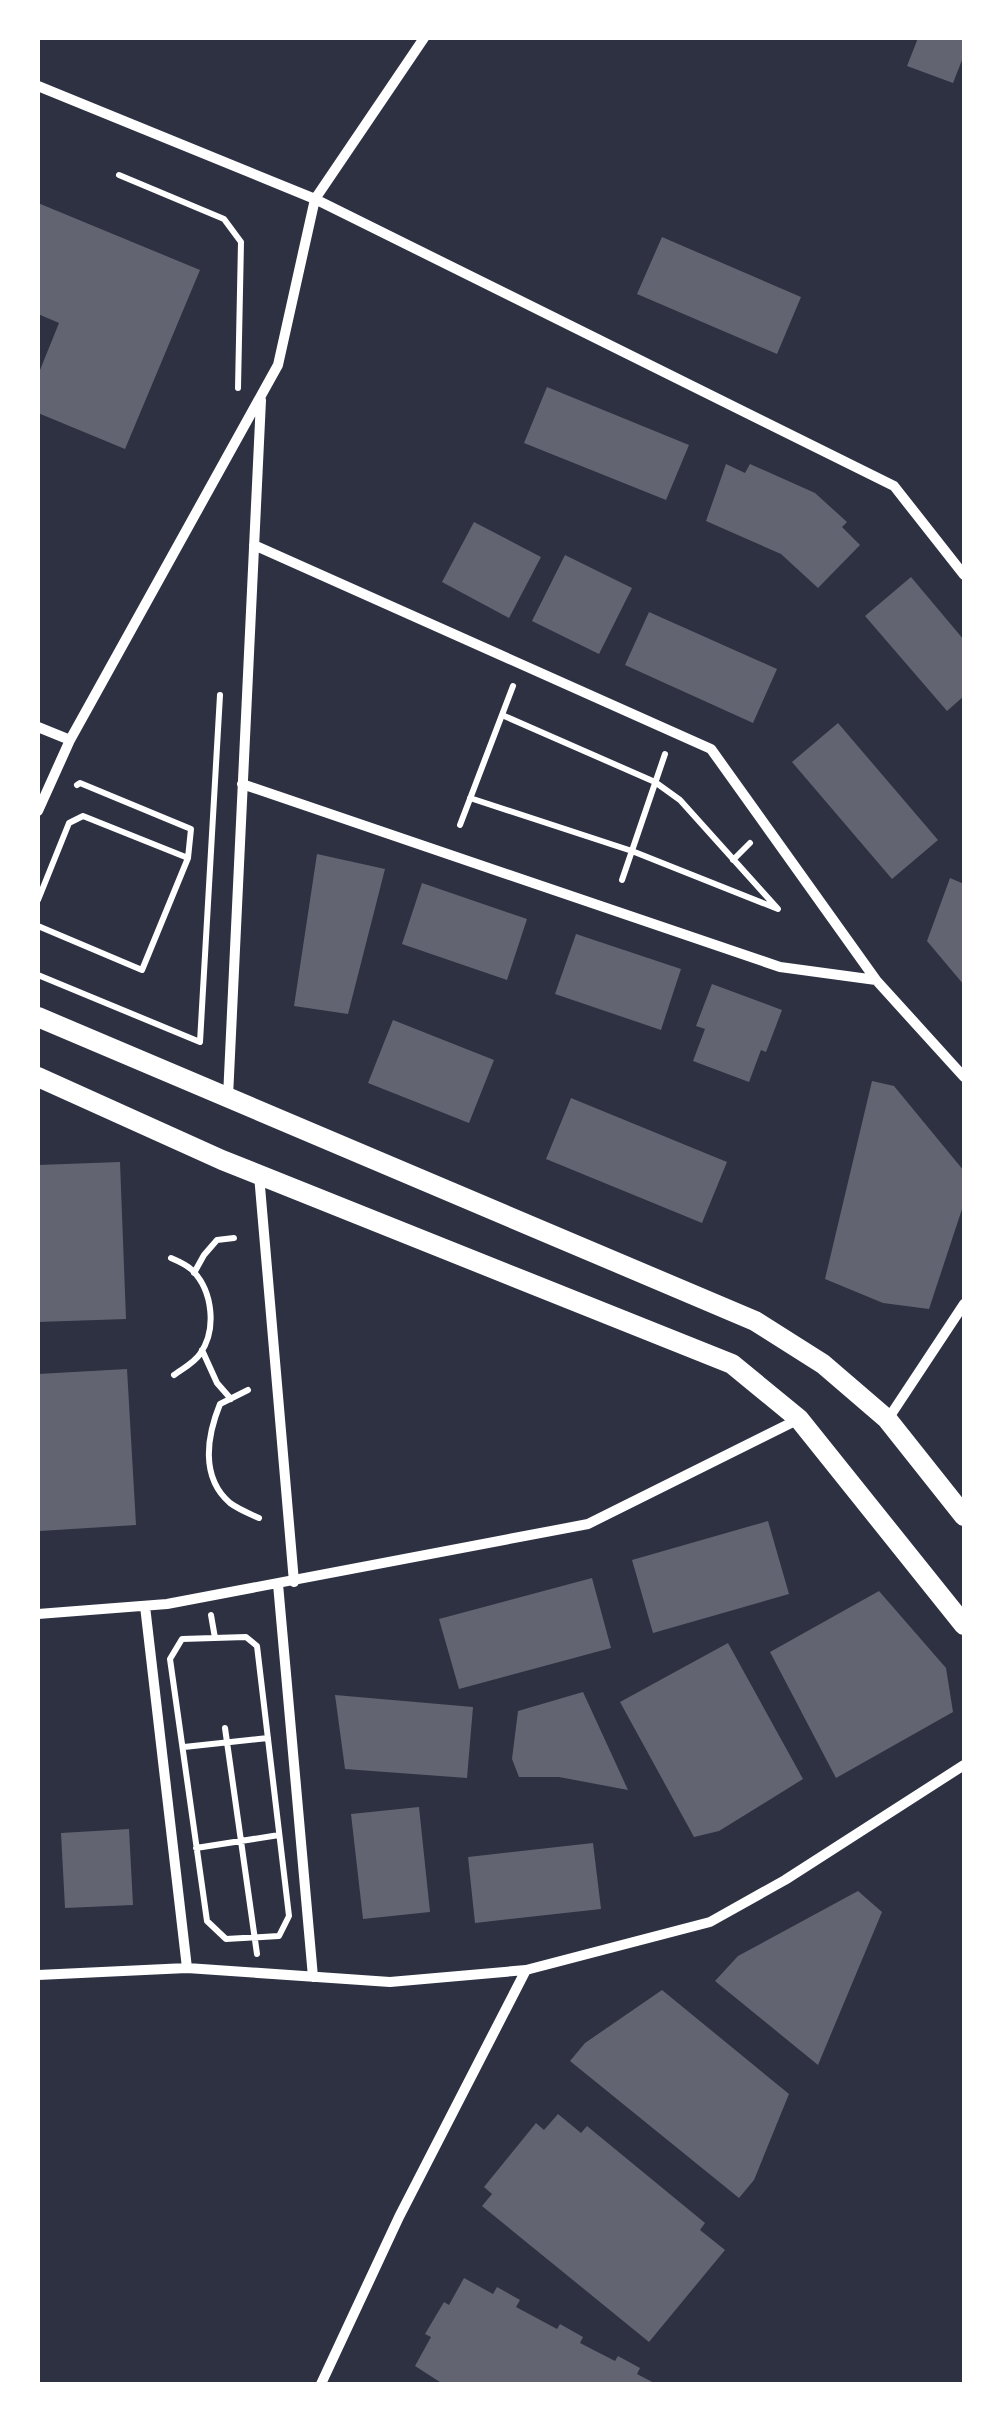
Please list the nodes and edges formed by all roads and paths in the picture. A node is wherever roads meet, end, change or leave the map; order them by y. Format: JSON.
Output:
{"nodes":[{"id":1,"x":424,"y":38,"type":"edge"},
{"id":2,"x":38,"y":86,"type":"edge"},
{"id":3,"x":119,"y":175,"type":"dead end"},
{"id":4,"x":315,"y":199,"type":"junction"},
{"id":5,"x":238,"y":391,"type":"dead end"},
{"id":6,"x":261,"y":394,"type":"junction"},
{"id":7,"x":254,"y":545,"type":"junction"},
{"id":8,"x":964,"y":576,"type":"edge"},
{"id":9,"x":513,"y":686,"type":"dead end"},
{"id":10,"x":220,"y":694,"type":"dead end"},
{"id":11,"x":502,"y":715,"type":"junction"},
{"id":12,"x":38,"y":727,"type":"edge"},
{"id":13,"x":70,"y":740,"type":"junction"},
{"id":14,"x":665,"y":754,"type":"dead end"},
{"id":15,"x":655,"y":782,"type":"junction"},
{"id":16,"x":242,"y":784,"type":"junction"},
{"id":17,"x":65,"y":794,"type":"dead end"},
{"id":18,"x":470,"y":798,"type":"junction"},
{"id":19,"x":38,"y":811,"type":"edge"},
{"id":20,"x":460,"y":824,"type":"dead end"},
{"id":21,"x":50,"y":836,"type":"dead end"},
{"id":22,"x":755,"y":839,"type":"dead end"},
{"id":23,"x":61,"y":842,"type":"junction"},
{"id":24,"x":632,"y":851,"type":"junction"},
{"id":25,"x":188,"y":858,"type":"junction"},
{"id":26,"x":733,"y":860,"type":"junction"},
{"id":27,"x":622,"y":880,"type":"dead end"},
{"id":28,"x":38,"y":900,"type":"edge"},
{"id":29,"x":38,"y":926,"type":"edge"},
{"id":30,"x":38,"y":975,"type":"edge"},
{"id":31,"x":876,"y":980,"type":"junction"},
{"id":32,"x":38,"y":1017,"type":"edge"},
{"id":33,"x":38,"y":1077,"type":"edge"},
{"id":34,"x":964,"y":1078,"type":"edge"},
{"id":35,"x":228,"y":1099,"type":"junction"},
{"id":36,"x":260,"y":1174,"type":"junction"},
{"id":37,"x":234,"y":1238,"type":"dead end"},
{"id":38,"x":171,"y":1258,"type":"dead end"},
{"id":39,"x":194,"y":1273,"type":"junction"},
{"id":40,"x":964,"y":1304,"type":"edge"},
{"id":41,"x":202,"y":1350,"type":"junction"},
{"id":42,"x":174,"y":1375,"type":"dead end"},
{"id":43,"x":248,"y":1390,"type":"dead end"},
{"id":44,"x":231,"y":1399,"type":"junction"},
{"id":45,"x":799,"y":1419,"type":"junction"},
{"id":46,"x":887,"y":1420,"type":"junction"},
{"id":47,"x":964,"y":1516,"type":"edge"},
{"id":48,"x":259,"y":1518,"type":"dead end"},
{"id":49,"x":294,"y":1582,"type":"junction"},
{"id":50,"x":278,"y":1584,"type":"junction"},
{"id":51,"x":145,"y":1606,"type":"junction"},
{"id":52,"x":38,"y":1614,"type":"edge"},
{"id":53,"x":964,"y":1625,"type":"edge"},
{"id":54,"x":225,"y":1728,"type":"dead end"},
{"id":55,"x":268,"y":1738,"type":"junction"},
{"id":56,"x":226,"y":1742,"type":"junction"},
{"id":57,"x":182,"y":1747,"type":"junction"},
{"id":58,"x":964,"y":1765,"type":"edge"},
{"id":59,"x":280,"y":1834,"type":"junction"},
{"id":60,"x":240,"y":1840,"type":"junction"},
{"id":61,"x":196,"y":1848,"type":"junction"},
{"id":62,"x":254,"y":1938,"type":"junction"},
{"id":63,"x":187,"y":1968,"type":"junction"},
{"id":64,"x":526,"y":1970,"type":"junction"},
{"id":65,"x":259,"y":1973,"type":"junction"},
{"id":66,"x":38,"y":1976,"type":"edge"},
{"id":67,"x":312,"y":1976,"type":"junction"},
{"id":68,"x":321,"y":2384,"type":"edge"}],
"edges":[{"from":1,"to":4,"type":"street"},
{"from":2,"to":4,"type":"street"},
{"from":3,"to":5,"type":"path"},
{"from":4,"to":6,"type":"street"},
{"from":4,"to":8,"type":"street"},
{"from":6,"to":7,"type":"street"},
{"from":6,"to":13,"type":"street"},
{"from":7,"to":16,"type":"street"},
{"from":7,"to":31,"type":"street"},
{"from":9,"to":11,"type":"path"},
{"from":10,"to":30,"type":"path"},
{"from":11,"to":15,"type":"path"},
{"from":11,"to":18,"type":"path"},
{"from":12,"to":13,"type":"street"},
{"from":13,"to":19,"type":"street"},
{"from":14,"to":15,"type":"path"},
{"from":15,"to":24,"type":"path"},
{"from":15,"to":26,"type":"path"},
{"from":16,"to":31,"type":"street"},
{"from":16,"to":35,"type":"street"},
{"from":17,"to":25,"type":"path"},
{"from":18,"to":20,"type":"path"},
{"from":18,"to":24,"type":"path"},
{"from":21,"to":23,"type":"path"},
{"from":22,"to":26,"type":"path"},
{"from":23,"to":25,"type":"path"},
{"from":23,"to":28,"type":"path"},
{"from":24,"to":26,"type":"path"},
{"from":24,"to":27,"type":"path"},
{"from":25,"to":29,"type":"path"},
{"from":31,"to":34,"type":"street"},
{"from":32,"to":35,"type":"main road"},
{"from":33,"to":36,"type":"main road"},
{"from":35,"to":46,"type":"main road"},
{"from":36,"to":45,"type":"main road"},
{"from":36,"to":49,"type":"street"},
{"from":37,"to":39,"type":"path"},
{"from":38,"to":39,"type":"path"},
{"from":39,"to":41,"type":"path"},
{"from":40,"to":46,"type":"street"},
{"from":41,"to":42,"type":"path"},
{"from":41,"to":44,"type":"path"},
{"from":43,"to":44,"type":"path"},
{"from":44,"to":48,"type":"path"},
{"from":45,"to":49,"type":"street"},
{"from":45,"to":53,"type":"main road"},
{"from":46,"to":47,"type":"main road"},
{"from":49,"to":50,"type":"street"},
{"from":50,"to":51,"type":"street"},
{"from":50,"to":67,"type":"street"},
{"from":51,"to":52,"type":"street"},
{"from":51,"to":63,"type":"street"},
{"from":54,"to":56,"type":"path"},
{"from":55,"to":56,"type":"path"},
{"from":55,"to":57,"type":"path"},
{"from":55,"to":59,"type":"path"},
{"from":56,"to":57,"type":"path"},
{"from":56,"to":60,"type":"path"},
{"from":57,"to":61,"type":"path"},
{"from":58,"to":64,"type":"street"},
{"from":59,"to":60,"type":"path"},
{"from":59,"to":62,"type":"path"},
{"from":60,"to":61,"type":"path"},
{"from":60,"to":62,"type":"path"},
{"from":61,"to":62,"type":"path"},
{"from":62,"to":65,"type":"path"},
{"from":63,"to":65,"type":"street"},
{"from":63,"to":66,"type":"street"},
{"from":64,"to":67,"type":"street"},
{"from":64,"to":68,"type":"street"},
{"from":65,"to":67,"type":"street"}]}
